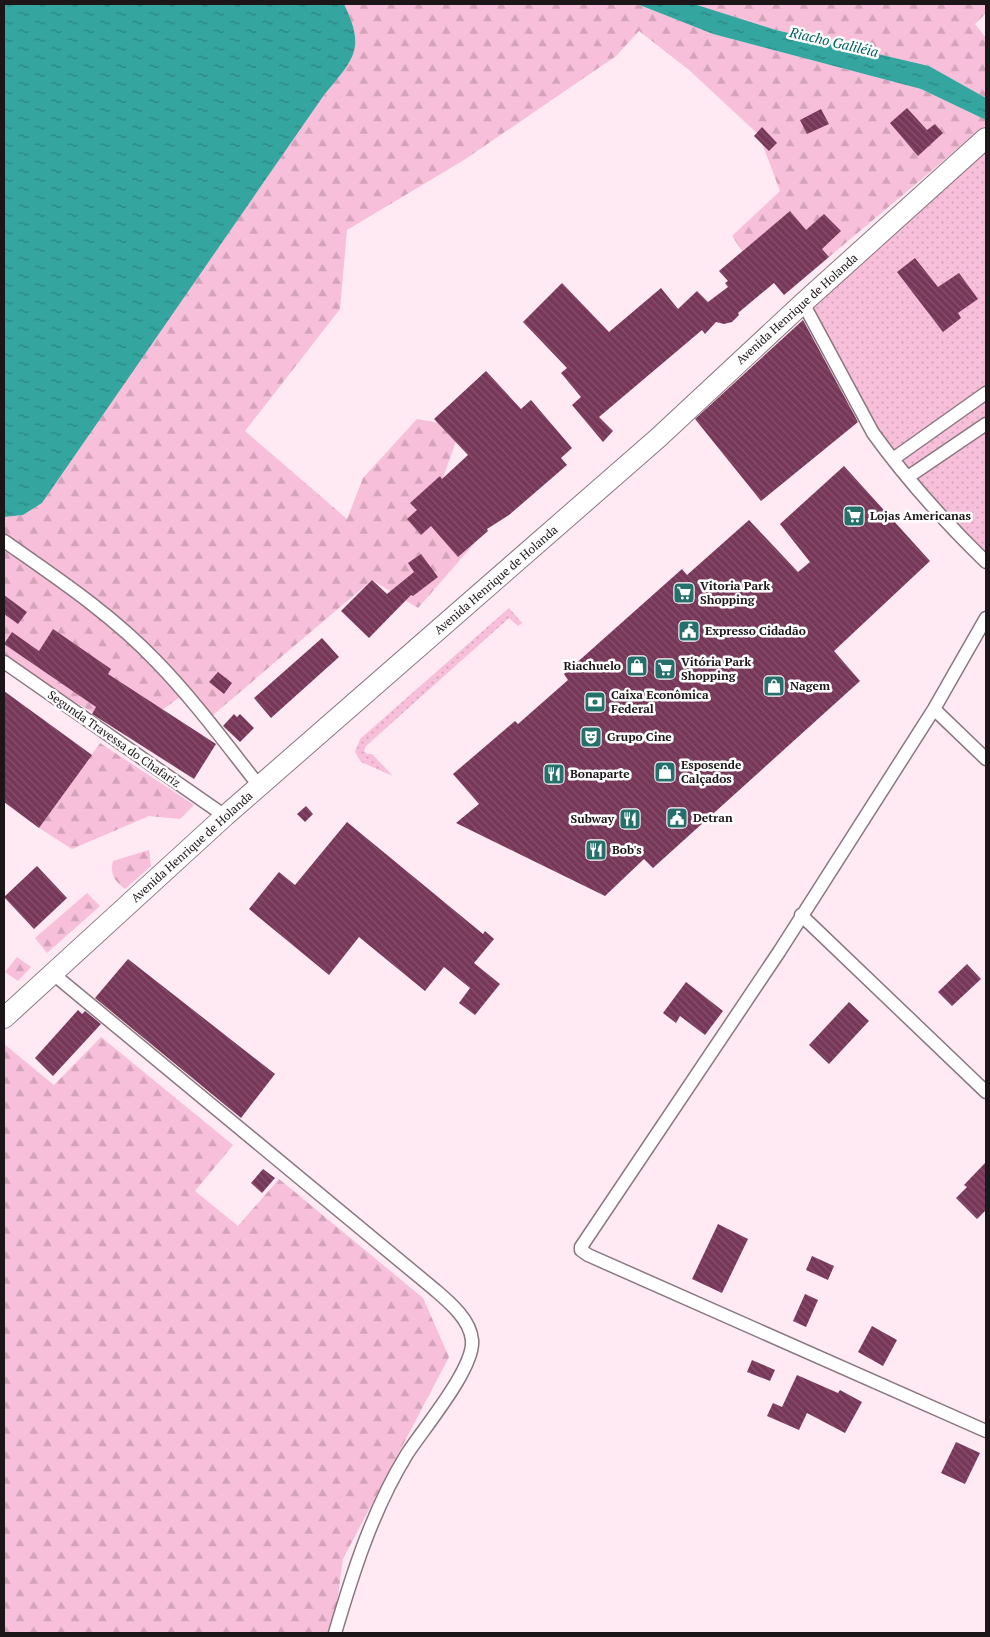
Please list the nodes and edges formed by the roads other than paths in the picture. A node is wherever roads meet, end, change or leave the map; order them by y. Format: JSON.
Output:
{"nodes":[{"id":1,"x":986,"y":138,"type":"edge"},
{"id":2,"x":803,"y":303,"type":"junction"},
{"id":3,"x":986,"y":394,"type":"edge"},
{"id":4,"x":986,"y":424,"type":"edge"},
{"id":5,"x":893,"y":459,"type":"junction"},
{"id":6,"x":908,"y":477,"type":"junction"},
{"id":7,"x":4,"y":541,"type":"edge"},
{"id":8,"x":986,"y":562,"type":"edge"},
{"id":9,"x":986,"y":618,"type":"edge"},
{"id":10,"x":4,"y":662,"type":"edge"},
{"id":11,"x":934,"y":709,"type":"junction"},
{"id":12,"x":986,"y":759,"type":"edge"},
{"id":13,"x":260,"y":787,"type":"junction"},
{"id":14,"x":225,"y":816,"type":"junction"},
{"id":15,"x":801,"y":915,"type":"junction"},
{"id":16,"x":52,"y":973,"type":"junction"},
{"id":17,"x":4,"y":1018,"type":"edge"},
{"id":18,"x":986,"y":1092,"type":"edge"},
{"id":19,"x":986,"y":1432,"type":"edge"},
{"id":20,"x":335,"y":1633,"type":"edge"}],
"edges":[{"from":1,"to":2,"type":"main road","name":"Avenida Henrique de Holanda"},
{"from":2,"to":5,"type":"street"},
{"from":2,"to":13,"type":"main road","name":"Avenida Henrique de Holanda"},
{"from":3,"to":5,"type":"street"},
{"from":4,"to":6,"type":"street"},
{"from":5,"to":6,"type":"street"},
{"from":6,"to":8,"type":"street"},
{"from":7,"to":13,"type":"street"},
{"from":9,"to":11,"type":"street"},
{"from":10,"to":14,"type":"street","name":"Segunda Travessa do Chafariz"},
{"from":11,"to":12,"type":"street"},
{"from":11,"to":15,"type":"street"},
{"from":13,"to":14,"type":"main road","name":"Avenida Henrique de Holanda"},
{"from":14,"to":16,"type":"main road","name":"Avenida Henrique de Holanda"},
{"from":15,"to":18,"type":"street"},
{"from":15,"to":19,"type":"street"},
{"from":16,"to":17,"type":"main road","name":"Avenida Henrique de Holanda"},
{"from":16,"to":20,"type":"street"}]}
